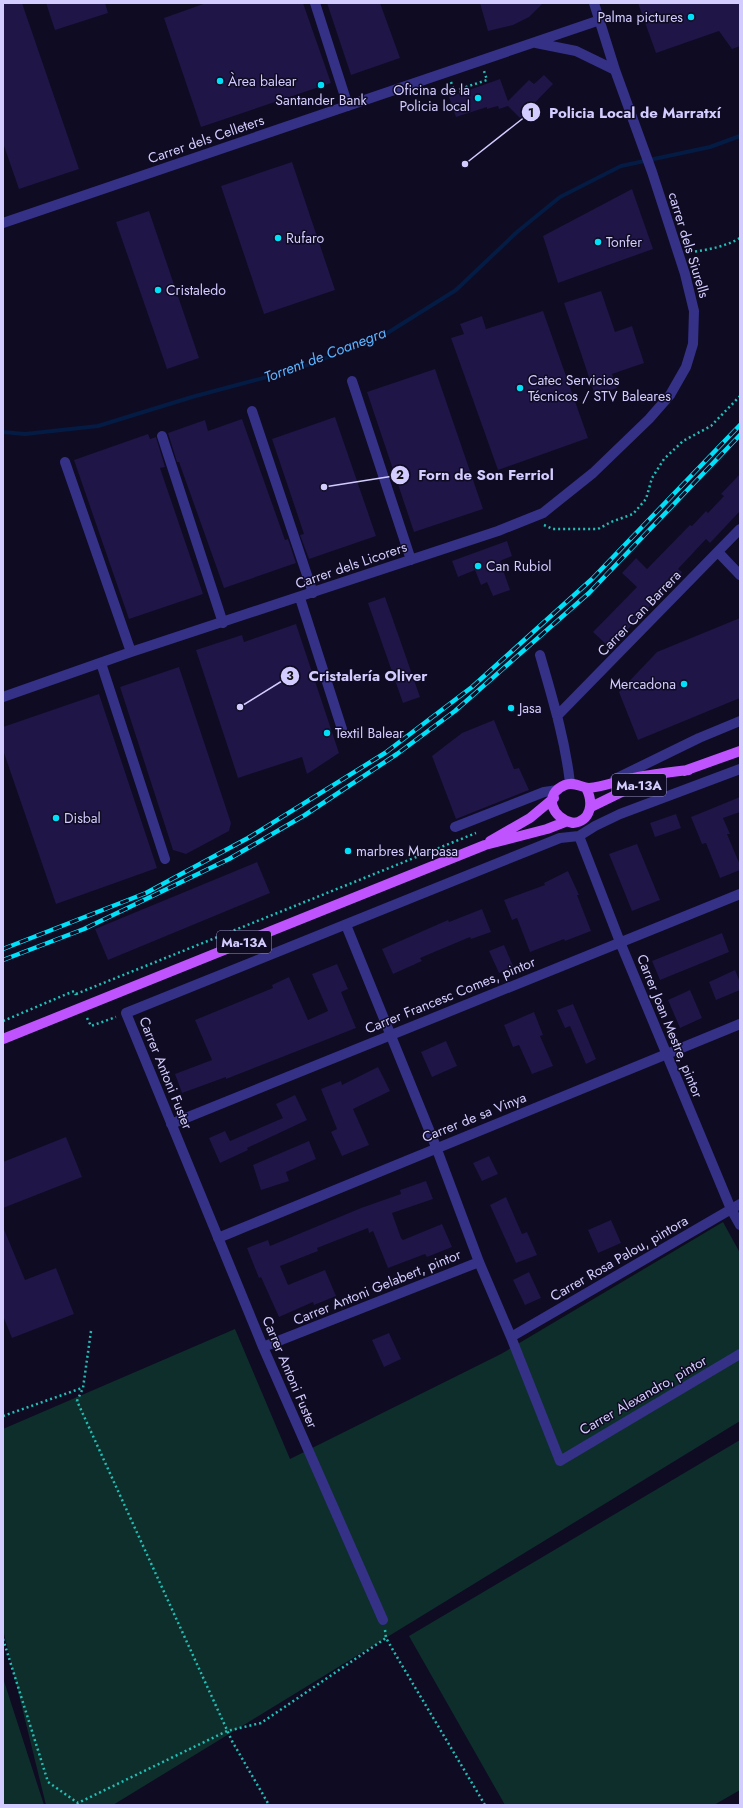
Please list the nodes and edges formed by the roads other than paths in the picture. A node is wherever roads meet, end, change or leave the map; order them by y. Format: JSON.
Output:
{"nodes":[{"id":1,"x":315,"y":3,"type":"edge"},
{"id":2,"x":594,"y":3,"type":"edge"},
{"id":3,"x":600,"y":20,"type":"junction"},
{"id":4,"x":534,"y":43,"type":"junction"},
{"id":5,"x":615,"y":70,"type":"junction"},
{"id":6,"x":348,"y":106,"type":"junction"},
{"id":7,"x":3,"y":223,"type":"edge"},
{"id":8,"x":352,"y":381,"type":"dead end"},
{"id":9,"x":670,"y":395,"type":"joint"},
{"id":10,"x":252,"y":411,"type":"dead end"},
{"id":11,"x":162,"y":436,"type":"dead end"},
{"id":12,"x":65,"y":462,"type":"dead end"},
{"id":13,"x":740,"y":529,"type":"edge"},
{"id":14,"x":718,"y":552,"type":"junction"},
{"id":15,"x":411,"y":560,"type":"junction"},
{"id":16,"x":740,"y":575,"type":"edge"},
{"id":17,"x":313,"y":593,"type":"junction"},
{"id":18,"x":300,"y":598,"type":"junction"},
{"id":19,"x":223,"y":623,"type":"junction"},
{"id":20,"x":131,"y":652,"type":"junction"},
{"id":21,"x":540,"y":655,"type":"dead end"},
{"id":22,"x":101,"y":663,"type":"junction"},
{"id":23,"x":3,"y":697,"type":"edge"},
{"id":24,"x":557,"y":716,"type":"junction"},
{"id":25,"x":740,"y":721,"type":"edge"},
{"id":26,"x":342,"y":729,"type":"dead end"},
{"id":27,"x":740,"y":751,"type":"edge"},
{"id":28,"x":740,"y":769,"type":"edge"},
{"id":29,"x":689,"y":770,"type":"junction"},
{"id":30,"x":570,"y":783,"type":"junction"},
{"id":31,"x":597,"y":787,"type":"junction"},
{"id":32,"x":586,"y":788,"type":"junction"},
{"id":33,"x":556,"y":794,"type":"junction"},
{"id":34,"x":591,"y":807,"type":"junction"},
{"id":35,"x":566,"y":822,"type":"junction"},
{"id":36,"x":455,"y":827,"type":"dead end"},
{"id":37,"x":579,"y":836,"type":"junction"},
{"id":38,"x":485,"y":845,"type":"junction"},
{"id":39,"x":165,"y":859,"type":"dead end"},
{"id":40,"x":740,"y":894,"type":"edge"},
{"id":41,"x":346,"y":925,"type":"junction"},
{"id":42,"x":620,"y":942,"type":"junction"},
{"id":43,"x":740,"y":1024,"type":"edge"},
{"id":44,"x":389,"y":1035,"type":"junction"},
{"id":45,"x":3,"y":1039,"type":"edge"},
{"id":46,"x":666,"y":1055,"type":"junction"},
{"id":47,"x":171,"y":1124,"type":"junction"},
{"id":48,"x":436,"y":1147,"type":"junction"},
{"id":49,"x":740,"y":1204,"type":"edge"},
{"id":50,"x":731,"y":1209,"type":"junction"},
{"id":51,"x":740,"y":1225,"type":"edge"},
{"id":52,"x":218,"y":1238,"type":"junction"},
{"id":53,"x":479,"y":1262,"type":"junction"},
{"id":54,"x":512,"y":1337,"type":"junction"},
{"id":55,"x":263,"y":1347,"type":"junction"},
{"id":56,"x":740,"y":1354,"type":"edge"},
{"id":57,"x":383,"y":1620,"type":"road end"}],
"edges":[{"from":1,"to":6,"type":"street"},
{"from":2,"to":3,"type":"street","name":"carrer dels Siurells"},
{"from":3,"to":4,"type":"street","name":"Carrer dels Celleters"},
{"from":3,"to":5,"type":"street","name":"carrer dels Siurells"},
{"from":4,"to":5,"type":"street"},
{"from":4,"to":6,"type":"street","name":"Carrer dels Celleters"},
{"from":5,"to":9,"type":"street","name":"carrer dels Siurells"},
{"from":6,"to":7,"type":"street","name":"Carrer dels Celleters"},
{"from":8,"to":15,"type":"street"},
{"from":9,"to":15,"type":"street","name":"Carrer dels Licorers"},
{"from":10,"to":17,"type":"street"},
{"from":11,"to":19,"type":"street"},
{"from":12,"to":20,"type":"street"},
{"from":13,"to":14,"type":"street","name":"Carrer Can Barrera"},
{"from":14,"to":16,"type":"street"},
{"from":14,"to":24,"type":"street","name":"Carrer Can Barrera"},
{"from":15,"to":17,"type":"street","name":"Carrer dels Licorers"},
{"from":17,"to":18,"type":"street","name":"Carrer dels Licorers"},
{"from":18,"to":19,"type":"street","name":"Carrer dels Licorers"},
{"from":18,"to":26,"type":"street"},
{"from":19,"to":20,"type":"street","name":"Carrer dels Licorers"},
{"from":20,"to":22,"type":"street","name":"Carrer dels Licorers"},
{"from":21,"to":24,"type":"street"},
{"from":22,"to":23,"type":"street","name":"Carrer dels Licorers"},
{"from":22,"to":39,"type":"street"},
{"from":24,"to":30,"type":"street"},
{"from":25,"to":31,"type":"street"},
{"from":27,"to":29,"type":"main road","number":"Ma-13A"},
{"from":28,"to":37,"type":"street","name":"Carrer Antoni Fuster"},
{"from":29,"to":31,"type":"main road","number":"Ma-13A"},
{"from":29,"to":34,"type":"main road","number":"Ma-13A"},
{"from":30,"to":32,"type":"main road","number":"Ma-13A"},
{"from":30,"to":33,"type":"main road","number":"Ma-13A"},
{"from":31,"to":32,"type":"main road","number":"Ma-13A"},
{"from":32,"to":34,"type":"main road"},
{"from":33,"to":35,"type":"main road"},
{"from":33,"to":36,"type":"street"},
{"from":33,"to":38,"type":"main road","number":"Ma-13A"},
{"from":34,"to":35,"type":"main road","number":"Ma-13A"},
{"from":35,"to":38,"type":"main road","number":"Ma-13A"},
{"from":37,"to":41,"type":"street","name":"Carrer Antoni Fuster"},
{"from":37,"to":42,"type":"street","name":"Carrer Joan Mestre, pintor"},
{"from":38,"to":45,"type":"main road","number":"Ma-13A"},
{"from":40,"to":42,"type":"street","name":"Carrer Francesc Comes, pintor"},
{"from":41,"to":44,"type":"street"},
{"from":41,"to":47,"type":"street","name":"Carrer Antoni Fuster"},
{"from":42,"to":44,"type":"street","name":"Carrer Francesc Comes, pintor"},
{"from":42,"to":46,"type":"street","name":"Carrer Joan Mestre, pintor"},
{"from":43,"to":46,"type":"street","name":"Carrer de sa Vinya"},
{"from":44,"to":47,"type":"street","name":"Carrer Francesc Comes, pintor"},
{"from":44,"to":48,"type":"street"},
{"from":46,"to":48,"type":"street","name":"Carrer de sa Vinya"},
{"from":46,"to":50,"type":"street","name":"Carrer Joan Mestre, pintor"},
{"from":47,"to":52,"type":"street","name":"Carrer Antoni Fuster"},
{"from":48,"to":52,"type":"street","name":"Carrer de sa Vinya"},
{"from":48,"to":53,"type":"street"},
{"from":49,"to":50,"type":"street","name":"Carrer Rosa Palou, pintora"},
{"from":50,"to":51,"type":"street","name":"Carrer Joan Mestre, pintor"},
{"from":50,"to":54,"type":"street","name":"Carrer Rosa Palou, pintora"},
{"from":52,"to":55,"type":"street","name":"Carrer Antoni Fuster"},
{"from":53,"to":54,"type":"street"},
{"from":53,"to":55,"type":"street","name":"Carrer Antoni Gelabert, pintor"},
{"from":54,"to":56,"type":"street","name":"Carrer Alexandro, pintor"},
{"from":55,"to":57,"type":"street","name":"Carrer Antoni Fuster"}]}
